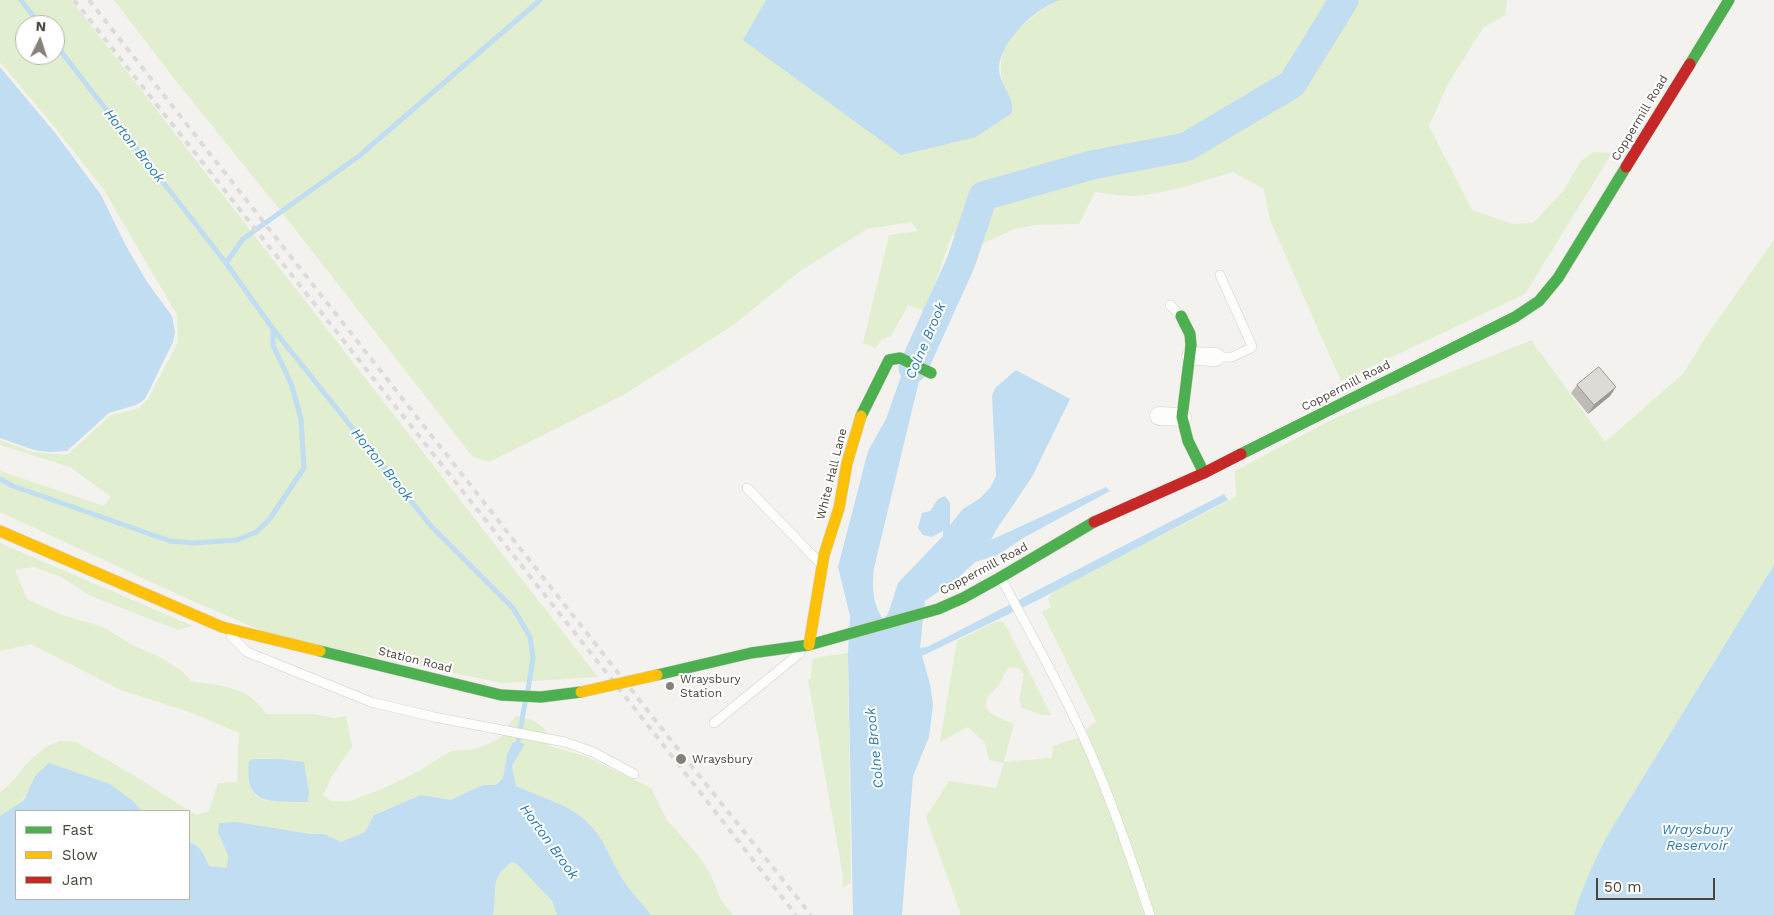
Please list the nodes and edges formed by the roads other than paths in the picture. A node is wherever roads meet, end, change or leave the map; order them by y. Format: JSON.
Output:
{"nodes":[{"id":1,"x":1729,"y":0,"type":"edge"},
{"id":2,"x":1220,"y":275,"type":"dead end"},
{"id":3,"x":1170,"y":305,"type":"dead end"},
{"id":4,"x":1181,"y":316,"type":"joint"},
{"id":5,"x":1190,"y":356,"type":"junction"},
{"id":6,"x":1216,"y":357,"type":"joint"},
{"id":7,"x":931,"y":373,"type":"dead end"},
{"id":8,"x":1159,"y":416,"type":"dead end"},
{"id":9,"x":1182,"y":418,"type":"junction"},
{"id":10,"x":1204,"y":473,"type":"junction"},
{"id":11,"x":747,"y":488,"type":"dead end"},
{"id":12,"x":0,"y":531,"type":"edge"},
{"id":13,"x":823,"y":566,"type":"junction"},
{"id":14,"x":1001,"y":577,"type":"junction"},
{"id":15,"x":222,"y":628,"type":"junction"},
{"id":16,"x":840,"y":638,"type":"joint"},
{"id":17,"x":809,"y":645,"type":"junction"},
{"id":18,"x":714,"y":723,"type":"dead end"},
{"id":19,"x":634,"y":774,"type":"dead end"},
{"id":20,"x":1150,"y":915,"type":"edge"}],
"edges":[{"from":1,"to":10,"type":"street","name":"Coppermill Road"},
{"from":2,"to":6,"type":"lane"},
{"from":3,"to":4,"type":"lane"},
{"from":4,"to":5,"type":"street"},
{"from":5,"to":6,"type":"street"},
{"from":5,"to":9,"type":"street"},
{"from":7,"to":13,"type":"street","name":"White Hall Lane"},
{"from":8,"to":9,"type":"street"},
{"from":9,"to":10,"type":"street"},
{"from":10,"to":14,"type":"street","name":"Coppermill Road"},
{"from":11,"to":13,"type":"lane"},
{"from":12,"to":15,"type":"street","name":"Station Road"},
{"from":13,"to":17,"type":"street","name":"White Hall Lane"},
{"from":14,"to":16,"type":"street","name":"Coppermill Road"},
{"from":14,"to":20,"type":"lane"},
{"from":15,"to":17,"type":"street","name":"Station Road","bridge":true},
{"from":15,"to":19,"type":"lane"},
{"from":16,"to":17,"type":"street","name":"Station Road"},
{"from":17,"to":18,"type":"lane"}]}
